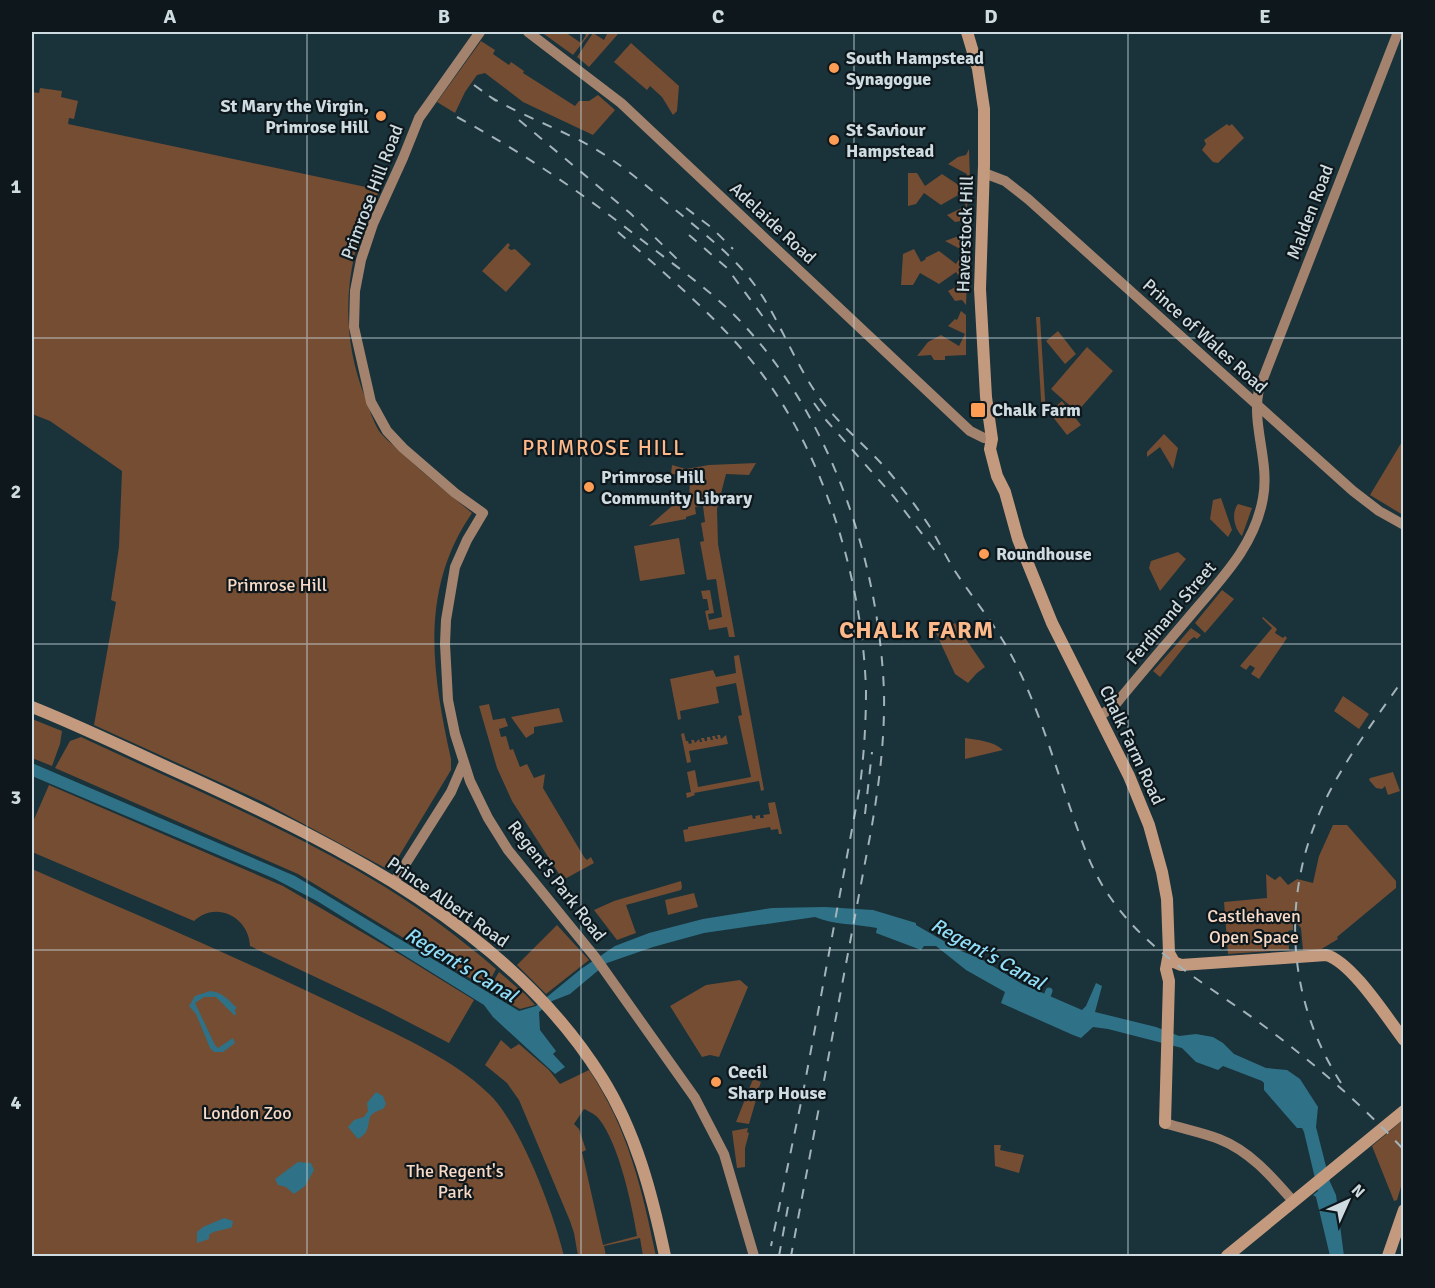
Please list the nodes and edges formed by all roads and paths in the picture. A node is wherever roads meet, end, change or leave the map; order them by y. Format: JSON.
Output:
{"nodes":[{"id":1,"x":480,"y":32,"type":"edge"},
{"id":2,"x":528,"y":32,"type":"edge"},
{"id":3,"x":967,"y":32,"type":"edge"},
{"id":4,"x":1398,"y":32,"type":"edge"},
{"id":5,"x":984,"y":172,"type":"junction"},
{"id":6,"x":1257,"y":405,"type":"junction"},
{"id":7,"x":992,"y":439,"type":"junction"},
{"id":8,"x":1001,"y":472,"type":"joint"},
{"id":9,"x":483,"y":513,"type":"joint"},
{"id":10,"x":1404,"y":525,"type":"edge"},
{"id":11,"x":1240,"y":555,"type":"joint"},
{"id":12,"x":32,"y":707,"type":"edge"},
{"id":13,"x":1100,"y":717,"type":"junction"},
{"id":14,"x":464,"y":762,"type":"junction"},
{"id":15,"x":470,"y":781,"type":"junction"},
{"id":16,"x":451,"y":792,"type":"junction"},
{"id":17,"x":394,"y":882,"type":"junction"},
{"id":18,"x":1169,"y":953,"type":"junction"},
{"id":19,"x":1181,"y":965,"type":"junction"},
{"id":20,"x":1169,"y":981,"type":"junction"},
{"id":21,"x":1404,"y":1040,"type":"edge"},
{"id":22,"x":1404,"y":1111,"type":"edge"},
{"id":23,"x":1165,"y":1123,"type":"joint"},
{"id":24,"x":1295,"y":1200,"type":"junction"},
{"id":25,"x":1404,"y":1210,"type":"edge"},
{"id":26,"x":665,"y":1257,"type":"edge"},
{"id":27,"x":754,"y":1257,"type":"edge"},
{"id":28,"x":1227,"y":1257,"type":"edge"},
{"id":29,"x":1388,"y":1257,"type":"edge"}],
"edges":[{"from":1,"to":9,"type":"street","name":"Primrose Hill Road"},
{"from":2,"to":7,"type":"street","name":"Adelaide Road"},
{"from":3,"to":5,"type":"main road","name":"Haverstock Hill"},
{"from":4,"to":6,"type":"street","name":"Malden Road"},
{"from":5,"to":6,"type":"street","name":"Prince of Wales Road"},
{"from":5,"to":7,"type":"main road","name":"Haverstock Hill"},
{"from":6,"to":10,"type":"street","name":"Prince of Wales Road"},
{"from":6,"to":11,"type":"street","name":"Malden Road"},
{"from":7,"to":8,"type":"main road","name":"Haverstock Hill"},
{"from":8,"to":13,"type":"main road","name":"Chalk Farm Road"},
{"from":9,"to":14,"type":"street","name":"Regent's Park Road"},
{"from":11,"to":13,"type":"street","name":"Ferdinand Street"},
{"from":12,"to":17,"type":"main road","name":"Prince Albert Road"},
{"from":13,"to":18,"type":"main road","name":"Chalk Farm Road"},
{"from":14,"to":15,"type":"street","name":"Regent's Park Road"},
{"from":14,"to":16,"type":"street"},
{"from":15,"to":16,"type":"street"},
{"from":15,"to":27,"type":"street","name":"Regent's Park Road"},
{"from":16,"to":17,"type":"street"},
{"from":17,"to":26,"type":"main road","name":"Prince Albert Road"},
{"from":18,"to":19,"type":"main road"},
{"from":18,"to":20,"type":"main road","name":"Chalk Farm Road"},
{"from":19,"to":20,"type":"main road"},
{"from":19,"to":21,"type":"main road"},
{"from":20,"to":23,"type":"main road","name":"Chalk Farm Road"},
{"from":22,"to":24,"type":"main road"},
{"from":23,"to":24,"type":"street"},
{"from":24,"to":28,"type":"main road"},
{"from":25,"to":29,"type":"main road"}]}
